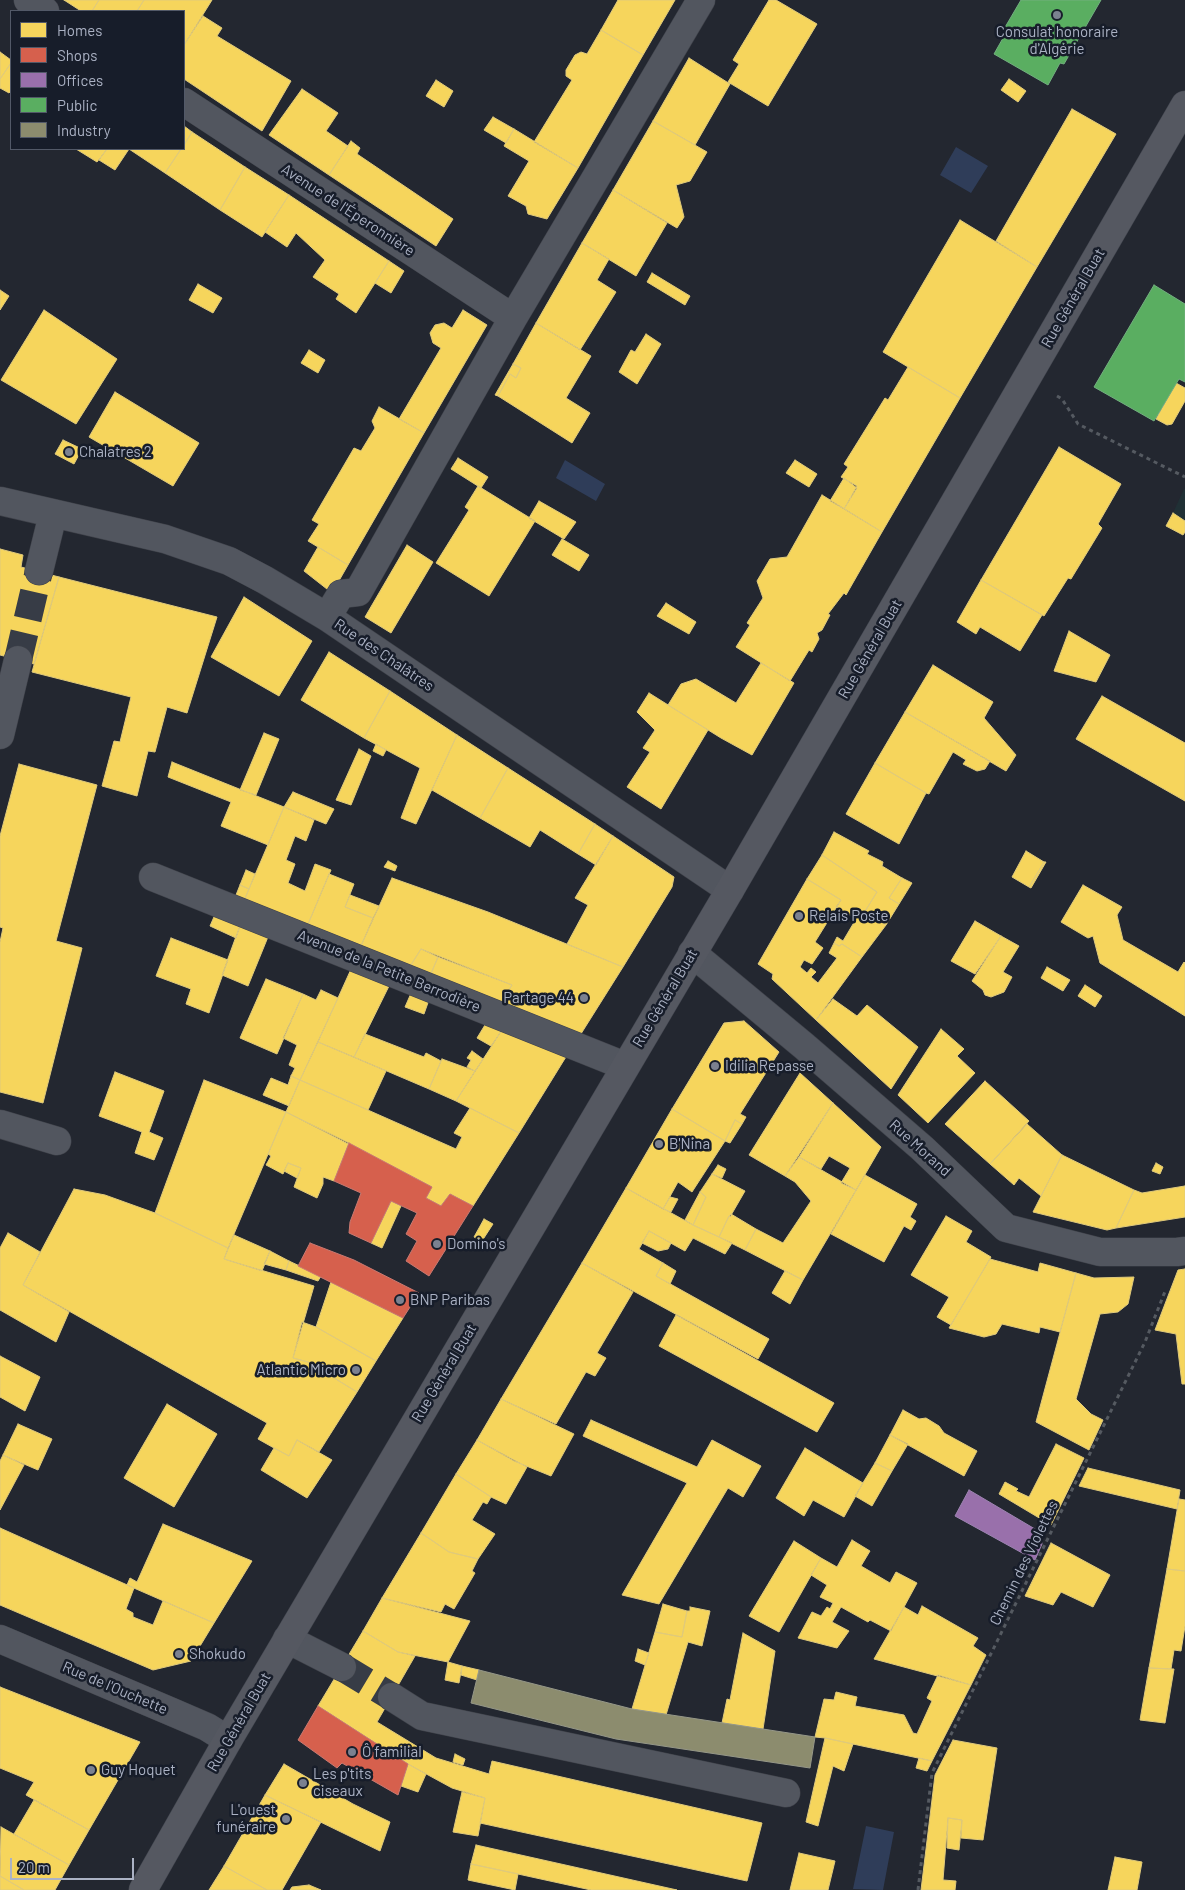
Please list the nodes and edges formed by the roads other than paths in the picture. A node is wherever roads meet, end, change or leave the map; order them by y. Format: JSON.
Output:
{"nodes":[{"id":1,"x":28,"y":0,"type":"edge"},
{"id":2,"x":701,"y":0,"type":"edge"},
{"id":3,"x":43,"y":10,"type":"edge"},
{"id":4,"x":185,"y":103,"type":"edge"},
{"id":5,"x":1185,"y":105,"type":"edge"},
{"id":6,"x":513,"y":318,"type":"junction"},
{"id":7,"x":0,"y":501,"type":"edge"},
{"id":8,"x":53,"y":514,"type":"junction"},
{"id":9,"x":39,"y":571,"type":"tunnel mouth"},
{"id":10,"x":327,"y":616,"type":"junction"},
{"id":11,"x":18,"y":660,"type":"tunnel mouth"},
{"id":12,"x":0,"y":735,"type":"edge"},
{"id":13,"x":153,"y":876,"type":"dead end"},
{"id":14,"x":730,"y":890,"type":"junction"},
{"id":15,"x":692,"y":953,"type":"junction"},
{"id":16,"x":625,"y":1066,"type":"junction"},
{"id":17,"x":0,"y":1124,"type":"edge"},
{"id":18,"x":57,"y":1141,"type":"dead end"},
{"id":19,"x":1181,"y":1251,"type":"edge"},
{"id":20,"x":0,"y":1639,"type":"edge"},
{"id":21,"x":287,"y":1639,"type":"junction"},
{"id":22,"x":342,"y":1667,"type":"tunnel mouth"},
{"id":23,"x":392,"y":1696,"type":"tunnel mouth"},
{"id":24,"x":228,"y":1740,"type":"junction"},
{"id":25,"x":786,"y":1793,"type":"dead end"},
{"id":26,"x":142,"y":1890,"type":"edge"}],
"edges":[{"from":1,"to":3,"type":"street"},
{"from":2,"to":6,"type":"street"},
{"from":4,"to":6,"type":"street","name":"Avenue de l'Éperonnière"},
{"from":5,"to":14,"type":"main road","name":"Rue Général Buat"},
{"from":6,"to":10,"type":"street"},
{"from":7,"to":8,"type":"street","name":"Rue des Chalâtres"},
{"from":8,"to":9,"type":"street"},
{"from":8,"to":10,"type":"street","name":"Rue des Chalâtres"},
{"from":10,"to":14,"type":"street","name":"Rue des Chalâtres"},
{"from":11,"to":12,"type":"street"},
{"from":13,"to":16,"type":"street","name":"Avenue de la Petite Berrodière"},
{"from":14,"to":15,"type":"main road","name":"Rue Général Buat"},
{"from":15,"to":16,"type":"main road","name":"Rue Général Buat"},
{"from":15,"to":19,"type":"street","name":"Rue Morand"},
{"from":16,"to":21,"type":"main road","name":"Rue Général Buat"},
{"from":17,"to":18,"type":"street"},
{"from":20,"to":24,"type":"street","name":"Rue de l'Ouchette"},
{"from":21,"to":22,"type":"street"},
{"from":21,"to":24,"type":"main road","name":"Rue Général Buat"},
{"from":23,"to":25,"type":"street"},
{"from":24,"to":26,"type":"main road","name":"Rue Général Buat"}]}
